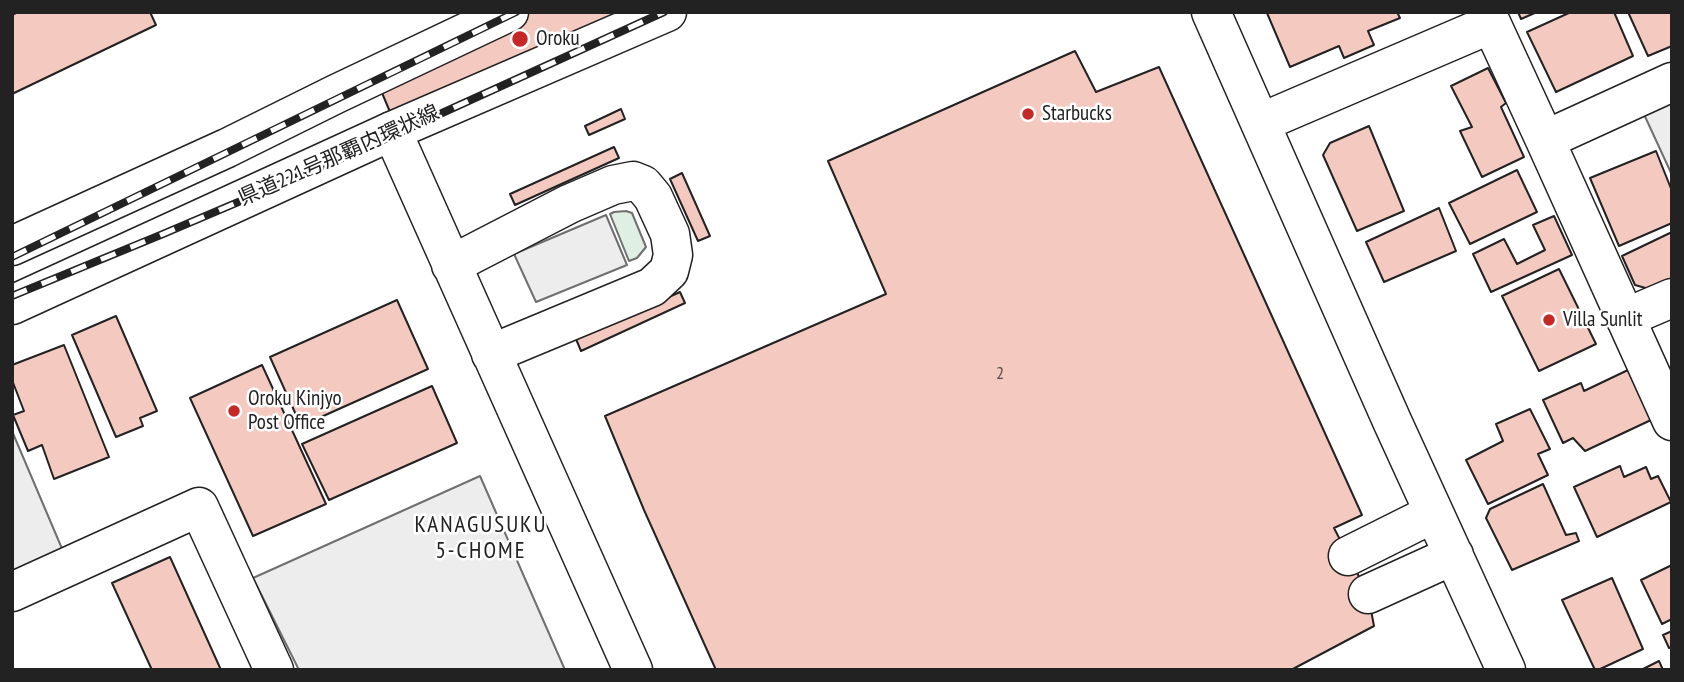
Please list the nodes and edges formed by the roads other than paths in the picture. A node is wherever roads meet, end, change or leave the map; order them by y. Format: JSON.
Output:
{"nodes":[{"id":1,"x":509,"y":12,"type":"edge"},
{"id":2,"x":667,"y":12,"type":"edge"},
{"id":3,"x":1211,"y":12,"type":"edge"},
{"id":4,"x":1488,"y":18,"type":"edge"},
{"id":5,"x":1672,"y":82,"type":"edge"},
{"id":6,"x":1260,"y":122,"type":"junction"},
{"id":7,"x":392,"y":131,"type":"junction"},
{"id":8,"x":1545,"y":140,"type":"junction"},
{"id":9,"x":12,"y":247,"type":"edge"},
{"id":10,"x":451,"y":265,"type":"junction"},
{"id":11,"x":1672,"y":298,"type":"edge"},
{"id":12,"x":12,"y":304,"type":"edge"},
{"id":13,"x":1625,"y":318,"type":"junction"},
{"id":14,"x":491,"y":354,"type":"junction"},
{"id":15,"x":1672,"y":421,"type":"edge"},
{"id":16,"x":1434,"y":513,"type":"junction"},
{"id":17,"x":1454,"y":555,"type":"junction"},
{"id":18,"x":1348,"y":556,"type":"dead end"},
{"id":19,"x":12,"y":592,"type":"edge"},
{"id":20,"x":1368,"y":594,"type":"dead end"},
{"id":21,"x":274,"y":670,"type":"edge"},
{"id":22,"x":634,"y":670,"type":"edge"},
{"id":23,"x":1506,"y":670,"type":"edge"}],
"edges":[{"from":1,"to":9,"type":"street"},
{"from":2,"to":7,"type":"street","name":"県道221号那覇内環状線"},
{"from":3,"to":6,"type":"street"},
{"from":4,"to":6,"type":"street"},
{"from":4,"to":8,"type":"street"},
{"from":5,"to":8,"type":"street"},
{"from":6,"to":16,"type":"street"},
{"from":7,"to":10,"type":"street"},
{"from":7,"to":12,"type":"street","name":"県道221号那覇内環状線"},
{"from":8,"to":13,"type":"street"},
{"from":10,"to":14,"type":"street"},
{"from":10,"to":14,"type":"street"},
{"from":11,"to":13,"type":"street"},
{"from":13,"to":15,"type":"street"},
{"from":14,"to":22,"type":"street"},
{"from":16,"to":17,"type":"street"},
{"from":16,"to":18,"type":"street"},
{"from":17,"to":20,"type":"street"},
{"from":17,"to":23,"type":"street"},
{"from":19,"to":21,"type":"street"}]}
